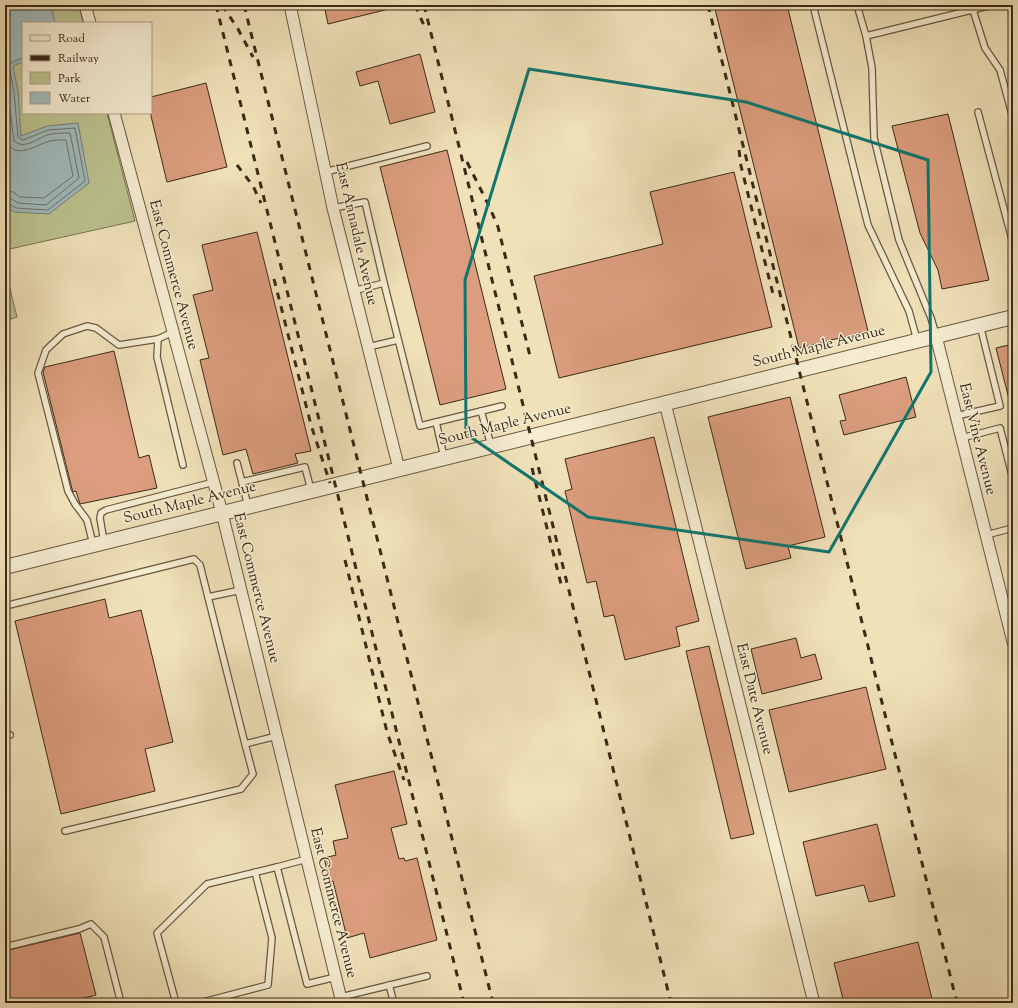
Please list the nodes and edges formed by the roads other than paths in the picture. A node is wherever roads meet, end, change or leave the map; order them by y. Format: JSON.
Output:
{"nodes":[{"id":1,"x":86,"y":5,"type":"edge"},
{"id":2,"x":290,"y":5,"type":"edge"},
{"id":3,"x":813,"y":5,"type":"edge"},
{"id":4,"x":857,"y":5,"type":"edge"},
{"id":5,"x":992,"y":5,"type":"edge"},
{"id":6,"x":973,"y":10,"type":"junction"},
{"id":7,"x":90,"y":22,"type":"edge"},
{"id":8,"x":866,"y":36,"type":"junction"},
{"id":9,"x":978,"y":112,"type":"dead end"},
{"id":10,"x":114,"y":114,"type":"edge"},
{"id":11,"x":1013,"y":118,"type":"edge"},
{"id":12,"x":427,"y":146,"type":"dead end"},
{"id":13,"x":325,"y":172,"type":"junction"},
{"id":14,"x":333,"y":208,"type":"junction"},
{"id":15,"x":1013,"y":243,"type":"edge"},
{"id":16,"x":384,"y":284,"type":"junction"},
{"id":17,"x":353,"y":290,"type":"junction"},
{"id":18,"x":1013,"y":317,"type":"edge"},
{"id":19,"x":980,"y":325,"type":"junction"},
{"id":20,"x":173,"y":332,"type":"junction"},
{"id":21,"x":936,"y":336,"type":"junction"},
{"id":22,"x":158,"y":339,"type":"junction"},
{"id":23,"x":398,"y":340,"type":"junction"},
{"id":24,"x":918,"y":340,"type":"junction"},
{"id":25,"x":368,"y":347,"type":"junction"},
{"id":26,"x":665,"y":403,"type":"junction"},
{"id":27,"x":502,"y":406,"type":"dead end"},
{"id":28,"x":482,"y":411,"type":"junction"},
{"id":29,"x":956,"y":416,"type":"junction"},
{"id":30,"x":436,"y":422,"type":"junction"},
{"id":31,"x":962,"y":438,"type":"junction"},
{"id":32,"x":491,"y":446,"type":"junction"},
{"id":33,"x":444,"y":457,"type":"junction"},
{"id":34,"x":237,"y":463,"type":"dead end"},
{"id":35,"x":183,"y":465,"type":"dead end"},
{"id":36,"x":399,"y":469,"type":"junction"},
{"id":37,"x":1013,"y":479,"type":"edge"},
{"id":38,"x":214,"y":482,"type":"junction"},
{"id":39,"x":242,"y":482,"type":"junction"},
{"id":40,"x":311,"y":490,"type":"junction"},
{"id":41,"x":248,"y":506,"type":"junction"},
{"id":42,"x":222,"y":513,"type":"junction"},
{"id":43,"x":1013,"y":528,"type":"edge"},
{"id":44,"x":986,"y":535,"type":"junction"},
{"id":45,"x":99,"y":543,"type":"junction"},
{"id":46,"x":5,"y":567,"type":"edge"},
{"id":47,"x":241,"y":590,"type":"junction"},
{"id":48,"x":208,"y":598,"type":"junction"},
{"id":49,"x":5,"y":606,"type":"edge"},
{"id":50,"x":1010,"y":615,"type":"edge"},
{"id":51,"x":1013,"y":642,"type":"edge"},
{"id":52,"x":277,"y":736,"type":"junction"},
{"id":53,"x":245,"y":744,"type":"junction"},
{"id":54,"x":65,"y":831,"type":"dead end"},
{"id":55,"x":307,"y":859,"type":"junction"},
{"id":56,"x":277,"y":867,"type":"junction"},
{"id":57,"x":255,"y":872,"type":"junction"},
{"id":58,"x":5,"y":947,"type":"edge"},
{"id":59,"x":427,"y":976,"type":"dead end"},
{"id":60,"x":336,"y":977,"type":"junction"},
{"id":61,"x":389,"y":985,"type":"junction"},
{"id":62,"x":342,"y":1000,"type":"edge"},
{"id":63,"x":121,"y":1003,"type":"edge"},
{"id":64,"x":176,"y":1003,"type":"edge"},
{"id":65,"x":199,"y":1003,"type":"edge"},
{"id":66,"x":394,"y":1003,"type":"edge"},
{"id":67,"x":814,"y":1003,"type":"edge"}],
"edges":[{"from":1,"to":7,"type":"street"},
{"from":2,"to":13,"type":"street","name":"East Annadale Avenue"},
{"from":3,"to":24,"type":"lane"},
{"from":4,"to":8,"type":"lane"},
{"from":5,"to":6,"type":"lane"},
{"from":6,"to":8,"type":"lane"},
{"from":6,"to":11,"type":"lane"},
{"from":8,"to":21,"type":"lane"},
{"from":9,"to":15,"type":"lane"},
{"from":10,"to":20,"type":"street","name":"East Commerce Avenue"},
{"from":12,"to":13,"type":"lane"},
{"from":13,"to":14,"type":"street","name":"East Annadale Avenue"},
{"from":14,"to":16,"type":"lane"},
{"from":14,"to":17,"type":"street","name":"East Annadale Avenue"},
{"from":16,"to":17,"type":"lane"},
{"from":16,"to":23,"type":"lane"},
{"from":17,"to":25,"type":"street","name":"East Annadale Avenue"},
{"from":18,"to":19,"type":"street","name":"South Maple Avenue"},
{"from":19,"to":21,"type":"street","name":"South Maple Avenue"},
{"from":19,"to":29,"type":"lane"},
{"from":20,"to":22,"type":"lane"},
{"from":20,"to":38,"type":"street","name":"East Commerce Avenue"},
{"from":21,"to":24,"type":"street","name":"South Maple Avenue"},
{"from":21,"to":29,"type":"street","name":"East Vine Avenue"},
{"from":22,"to":35,"type":"lane"},
{"from":22,"to":45,"type":"lane"},
{"from":23,"to":25,"type":"lane"},
{"from":23,"to":30,"type":"lane"},
{"from":24,"to":26,"type":"street","name":"South Maple Avenue"},
{"from":25,"to":36,"type":"street","name":"East Annadale Avenue"},
{"from":26,"to":32,"type":"street","name":"South Maple Avenue"},
{"from":26,"to":67,"type":"street","name":"East Date Avenue"},
{"from":27,"to":28,"type":"lane"},
{"from":28,"to":30,"type":"lane"},
{"from":28,"to":32,"type":"lane"},
{"from":29,"to":31,"type":"street","name":"East Vine Avenue"},
{"from":30,"to":33,"type":"lane"},
{"from":31,"to":37,"type":"lane"},
{"from":31,"to":44,"type":"street","name":"East Vine Avenue"},
{"from":32,"to":33,"type":"street","name":"South Maple Avenue"},
{"from":33,"to":36,"type":"street","name":"South Maple Avenue"},
{"from":34,"to":39,"type":"lane"},
{"from":36,"to":40,"type":"street","name":"South Maple Avenue"},
{"from":38,"to":42,"type":"street","name":"East Commerce Avenue"},
{"from":38,"to":45,"type":"lane"},
{"from":39,"to":40,"type":"lane"},
{"from":39,"to":41,"type":"lane"},
{"from":40,"to":41,"type":"street","name":"South Maple Avenue"},
{"from":41,"to":42,"type":"street","name":"South Maple Avenue"},
{"from":42,"to":45,"type":"street","name":"South Maple Avenue"},
{"from":42,"to":47,"type":"street","name":"East Commerce Avenue"},
{"from":43,"to":44,"type":"lane"},
{"from":44,"to":50,"type":"street","name":"East Vine Avenue"},
{"from":45,"to":46,"type":"street","name":"South Maple Avenue"},
{"from":47,"to":48,"type":"lane"},
{"from":47,"to":52,"type":"street","name":"East Commerce Avenue"},
{"from":48,"to":49,"type":"lane"},
{"from":48,"to":53,"type":"lane"},
{"from":50,"to":51,"type":"street","name":"East Vine Avenue"},
{"from":52,"to":53,"type":"lane"},
{"from":52,"to":55,"type":"street","name":"East Commerce Avenue"},
{"from":53,"to":54,"type":"lane"},
{"from":55,"to":56,"type":"lane"},
{"from":55,"to":60,"type":"street","name":"East Commerce Avenue"},
{"from":56,"to":57,"type":"lane"},
{"from":56,"to":60,"type":"lane"},
{"from":57,"to":64,"type":"lane"},
{"from":57,"to":65,"type":"lane"},
{"from":58,"to":63,"type":"lane"},
{"from":59,"to":61,"type":"lane"},
{"from":60,"to":62,"type":"street","name":"East Commerce Avenue"},
{"from":61,"to":62,"type":"lane"},
{"from":61,"to":66,"type":"lane"}]}
